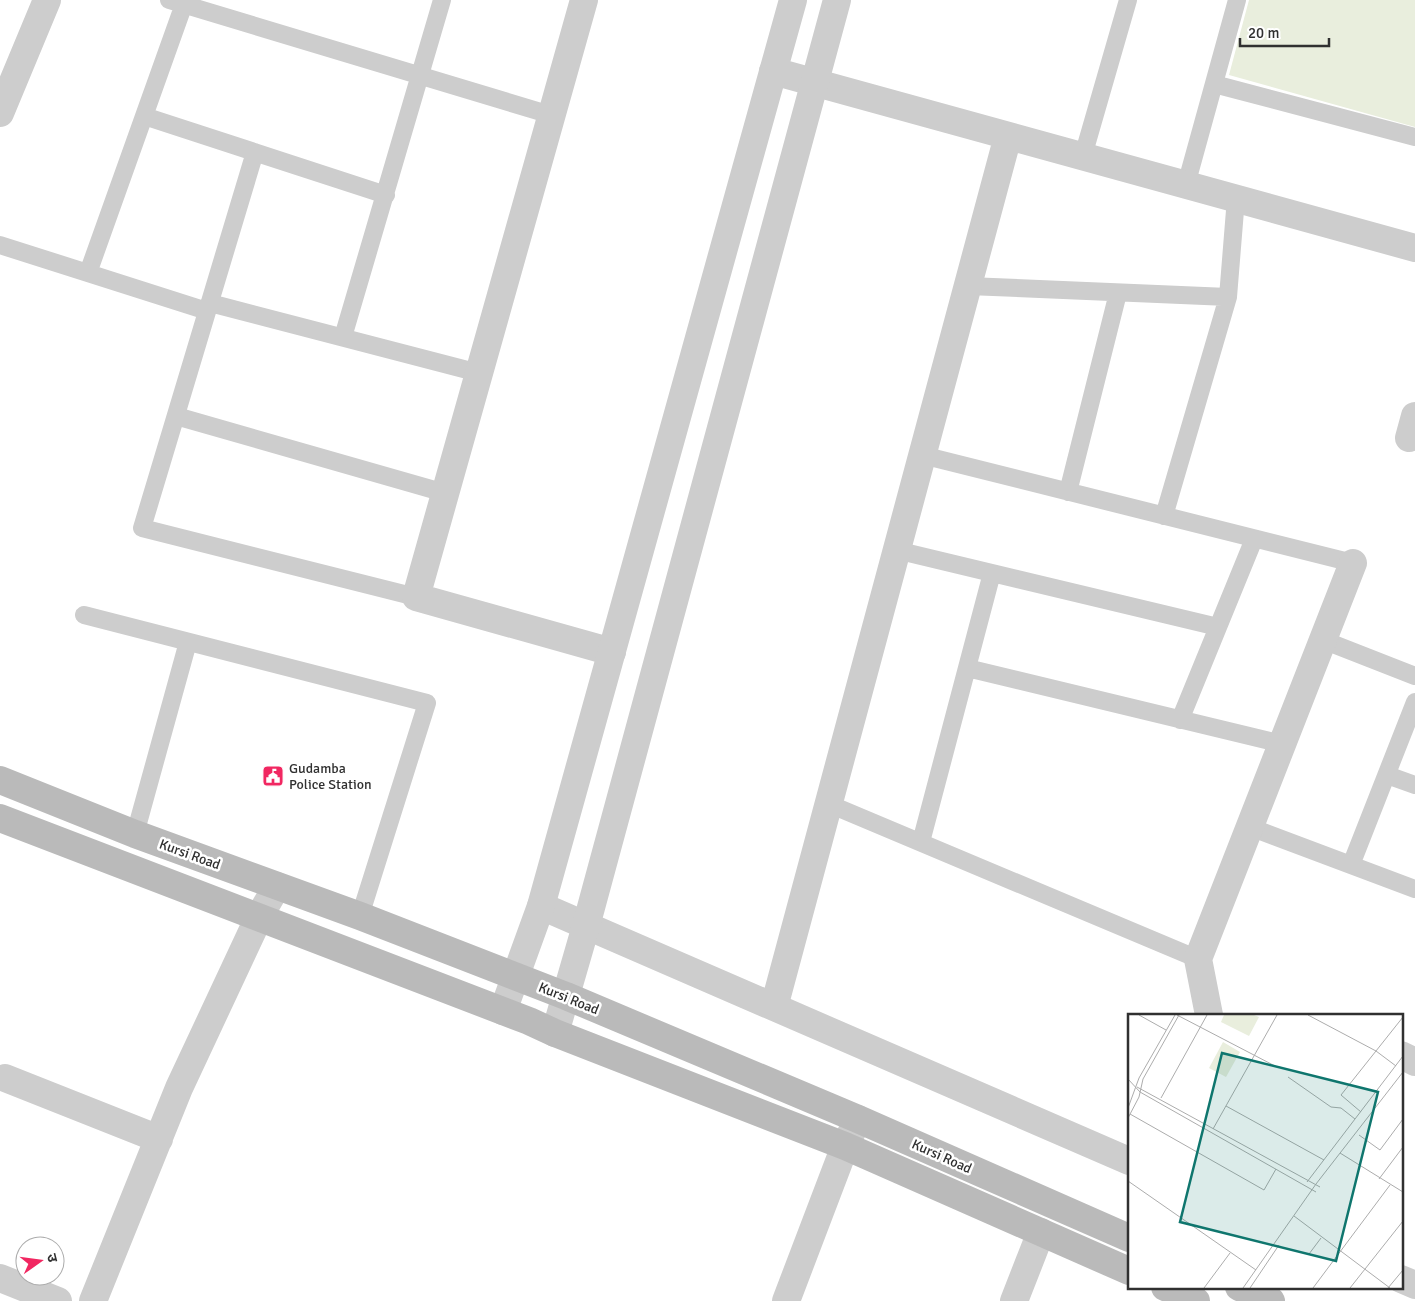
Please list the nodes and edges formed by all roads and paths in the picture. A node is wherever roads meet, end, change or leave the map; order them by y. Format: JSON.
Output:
{"nodes":[{"id":1,"x":47,"y":0,"type":"edge"},
{"id":2,"x":442,"y":0,"type":"edge"},
{"id":3,"x":584,"y":0,"type":"edge"},
{"id":4,"x":793,"y":0,"type":"edge"},
{"id":5,"x":837,"y":0,"type":"edge"},
{"id":6,"x":1128,"y":0,"type":"edge"},
{"id":7,"x":1237,"y":0,"type":"edge"},
{"id":8,"x":177,"y":2,"type":"edge"},
{"id":9,"x":773,"y":71,"type":"junction"},
{"id":10,"x":421,"y":76,"type":"junction"},
{"id":11,"x":814,"y":83,"type":"junction"},
{"id":12,"x":1214,"y":84,"type":"junction"},
{"id":13,"x":0,"y":113,"type":"edge"},
{"id":14,"x":551,"y":115,"type":"junction"},
{"id":15,"x":144,"y":116,"type":"junction"},
{"id":16,"x":1008,"y":136,"type":"junction"},
{"id":17,"x":1415,"y":137,"type":"edge"},
{"id":18,"x":255,"y":152,"type":"junction"},
{"id":19,"x":1083,"y":156,"type":"junction"},
{"id":20,"x":1186,"y":185,"type":"junction"},
{"id":21,"x":386,"y":195,"type":"junction"},
{"id":22,"x":1236,"y":198,"type":"junction"},
{"id":23,"x":0,"y":245,"type":"edge"},
{"id":24,"x":1415,"y":248,"type":"edge"},
{"id":25,"x":88,"y":274,"type":"junction"},
{"id":26,"x":968,"y":286,"type":"junction"},
{"id":27,"x":1118,"y":292,"type":"junction"},
{"id":28,"x":1228,"y":297,"type":"junction"},
{"id":29,"x":208,"y":307,"type":"junction"},
{"id":30,"x":343,"y":337,"type":"junction"},
{"id":31,"x":479,"y":373,"type":"junction"},
{"id":32,"x":176,"y":416,"type":"junction"},
{"id":33,"x":922,"y":455,"type":"junction"},
{"id":34,"x":1068,"y":492,"type":"junction"},
{"id":35,"x":445,"y":493,"type":"junction"},
{"id":36,"x":1164,"y":516,"type":"junction"},
{"id":37,"x":1254,"y":539,"type":"junction"},
{"id":38,"x":896,"y":550,"type":"junction"},
{"id":39,"x":1353,"y":564,"type":"joint"},
{"id":40,"x":992,"y":573,"type":"junction"},
{"id":41,"x":416,"y":597,"type":"junction"},
{"id":42,"x":84,"y":616,"type":"dead end"},
{"id":43,"x":1218,"y":627,"type":"junction"},
{"id":44,"x":1323,"y":640,"type":"junction"},
{"id":45,"x":188,"y":642,"type":"junction"},
{"id":46,"x":612,"y":652,"type":"junction"},
{"id":47,"x":967,"y":668,"type":"junction"},
{"id":48,"x":1415,"y":676,"type":"edge"},
{"id":49,"x":1415,"y":702,"type":"edge"},
{"id":50,"x":1180,"y":720,"type":"junction"},
{"id":51,"x":1282,"y":744,"type":"junction"},
{"id":52,"x":1387,"y":775,"type":"junction"},
{"id":53,"x":0,"y":780,"type":"edge"},
{"id":54,"x":1415,"y":786,"type":"edge"},
{"id":55,"x":829,"y":804,"type":"junction"},
{"id":56,"x":0,"y":818,"type":"edge"},
{"id":57,"x":1250,"y":827,"type":"junction"},
{"id":58,"x":135,"y":834,"type":"junction"},
{"id":59,"x":921,"y":842,"type":"junction"},
{"id":60,"x":1351,"y":865,"type":"junction"},
{"id":61,"x":277,"y":886,"type":"junction"},
{"id":62,"x":1415,"y":889,"type":"edge"},
{"id":63,"x":541,"y":906,"type":"junction"},
{"id":64,"x":360,"y":916,"type":"junction"},
{"id":65,"x":259,"y":917,"type":"junction"},
{"id":66,"x":586,"y":926,"type":"junction"},
{"id":67,"x":1198,"y":959,"type":"junction"},
{"id":68,"x":516,"y":977,"type":"junction"},
{"id":69,"x":566,"y":996,"type":"junction"},
{"id":70,"x":774,"y":1007,"type":"junction"},
{"id":71,"x":504,"y":1011,"type":"junction"},
{"id":72,"x":1209,"y":1014,"type":"edge"},
{"id":73,"x":554,"y":1033,"type":"junction"},
{"id":74,"x":1402,"y":1056,"type":"edge"},
{"id":75,"x":1415,"y":1062,"type":"edge"},
{"id":76,"x":5,"y":1078,"type":"dead end"},
{"id":77,"x":858,"y":1119,"type":"junction"},
{"id":78,"x":158,"y":1139,"type":"junction"},
{"id":79,"x":845,"y":1146,"type":"junction"},
{"id":80,"x":1128,"y":1161,"type":"edge"},
{"id":81,"x":1041,"y":1232,"type":"junction"},
{"id":82,"x":1128,"y":1238,"type":"edge"},
{"id":83,"x":1128,"y":1271,"type":"edge"},
{"id":84,"x":0,"y":1278,"type":"edge"},
{"id":85,"x":1402,"y":1279,"type":"edge"},
{"id":86,"x":1415,"y":1285,"type":"edge"},
{"id":87,"x":1167,"y":1288,"type":"edge"},
{"id":88,"x":1241,"y":1288,"type":"edge"},
{"id":89,"x":58,"y":1301,"type":"edge"},
{"id":90,"x":93,"y":1301,"type":"edge"},
{"id":91,"x":786,"y":1301,"type":"edge"},
{"id":92,"x":1014,"y":1301,"type":"edge"},
{"id":93,"x":1196,"y":1301,"type":"edge"},
{"id":94,"x":1270,"y":1301,"type":"edge"}],
"edges":[{"from":1,"to":13,"type":"street"},
{"from":2,"to":10,"type":"lane"},
{"from":3,"to":14,"type":"street"},
{"from":4,"to":9,"type":"street"},
{"from":5,"to":11,"type":"street"},
{"from":6,"to":19,"type":"lane"},
{"from":7,"to":12,"type":"lane"},
{"from":8,"to":10,"type":"lane"},
{"from":8,"to":15,"type":"lane"},
{"from":9,"to":11,"type":"street"},
{"from":9,"to":46,"type":"street"},
{"from":10,"to":14,"type":"lane"},
{"from":10,"to":21,"type":"lane"},
{"from":11,"to":16,"type":"street"},
{"from":11,"to":66,"type":"street"},
{"from":12,"to":17,"type":"lane"},
{"from":12,"to":20,"type":"lane"},
{"from":14,"to":31,"type":"street"},
{"from":15,"to":18,"type":"lane"},
{"from":15,"to":25,"type":"lane"},
{"from":16,"to":19,"type":"street"},
{"from":16,"to":26,"type":"street"},
{"from":18,"to":21,"type":"lane"},
{"from":18,"to":29,"type":"lane"},
{"from":19,"to":20,"type":"street"},
{"from":20,"to":22,"type":"street"},
{"from":21,"to":30,"type":"lane"},
{"from":22,"to":24,"type":"street"},
{"from":22,"to":28,"type":"lane"},
{"from":23,"to":25,"type":"lane"},
{"from":25,"to":29,"type":"lane"},
{"from":26,"to":27,"type":"lane"},
{"from":26,"to":33,"type":"street"},
{"from":27,"to":28,"type":"lane"},
{"from":27,"to":34,"type":"lane"},
{"from":28,"to":36,"type":"lane"},
{"from":29,"to":30,"type":"lane"},
{"from":29,"to":32,"type":"lane"},
{"from":30,"to":31,"type":"lane"},
{"from":31,"to":35,"type":"street"},
{"from":32,"to":35,"type":"lane"},
{"from":32,"to":41,"type":"lane"},
{"from":33,"to":34,"type":"lane"},
{"from":33,"to":38,"type":"street"},
{"from":34,"to":36,"type":"lane"},
{"from":35,"to":41,"type":"street"},
{"from":36,"to":37,"type":"lane"},
{"from":37,"to":39,"type":"lane"},
{"from":37,"to":43,"type":"lane"},
{"from":38,"to":40,"type":"lane"},
{"from":38,"to":55,"type":"street"},
{"from":39,"to":44,"type":"street"},
{"from":40,"to":43,"type":"lane"},
{"from":40,"to":47,"type":"lane"},
{"from":41,"to":46,"type":"street"},
{"from":42,"to":45,"type":"lane"},
{"from":43,"to":50,"type":"lane"},
{"from":44,"to":48,"type":"lane"},
{"from":44,"to":51,"type":"street"},
{"from":45,"to":58,"type":"lane"},
{"from":45,"to":64,"type":"lane"},
{"from":46,"to":63,"type":"street"},
{"from":47,"to":50,"type":"lane"},
{"from":47,"to":59,"type":"lane"},
{"from":49,"to":52,"type":"lane"},
{"from":50,"to":51,"type":"lane"},
{"from":51,"to":57,"type":"street"},
{"from":52,"to":54,"type":"lane"},
{"from":52,"to":60,"type":"lane"},
{"from":53,"to":58,"type":"main road","name":"Kursi Road"},
{"from":55,"to":59,"type":"lane"},
{"from":55,"to":70,"type":"street"},
{"from":56,"to":65,"type":"main road"},
{"from":57,"to":60,"type":"lane"},
{"from":57,"to":67,"type":"street"},
{"from":58,"to":61,"type":"main road","name":"Kursi Road"},
{"from":59,"to":67,"type":"lane"},
{"from":60,"to":62,"type":"lane"},
{"from":61,"to":64,"type":"main road","name":"Kursi Road"},
{"from":61,"to":65,"type":"street"},
{"from":63,"to":66,"type":"street"},
{"from":63,"to":68,"type":"street"},
{"from":64,"to":68,"type":"main road","name":"Kursi Road"},
{"from":65,"to":71,"type":"main road"},
{"from":65,"to":78,"type":"street"},
{"from":66,"to":69,"type":"street"},
{"from":66,"to":70,"type":"street"},
{"from":67,"to":72,"type":"street"},
{"from":68,"to":69,"type":"main road","name":"Kursi Road"},
{"from":68,"to":71,"type":"street"},
{"from":69,"to":73,"type":"street"},
{"from":69,"to":77,"type":"main road","name":"Kursi Road"},
{"from":70,"to":80,"type":"street"},
{"from":71,"to":73,"type":"main road"},
{"from":73,"to":79,"type":"main road"},
{"from":74,"to":75,"type":"street"},
{"from":76,"to":78,"type":"street"},
{"from":77,"to":79,"type":"street"},
{"from":77,"to":82,"type":"main road","name":"Kursi Road"},
{"from":78,"to":90,"type":"street"},
{"from":79,"to":81,"type":"main road"},
{"from":79,"to":91,"type":"street"},
{"from":81,"to":83,"type":"main road"},
{"from":81,"to":92,"type":"street"},
{"from":84,"to":89,"type":"street"},
{"from":85,"to":86,"type":"street"},
{"from":87,"to":93,"type":"main road"},
{"from":88,"to":94,"type":"main road"}]}
